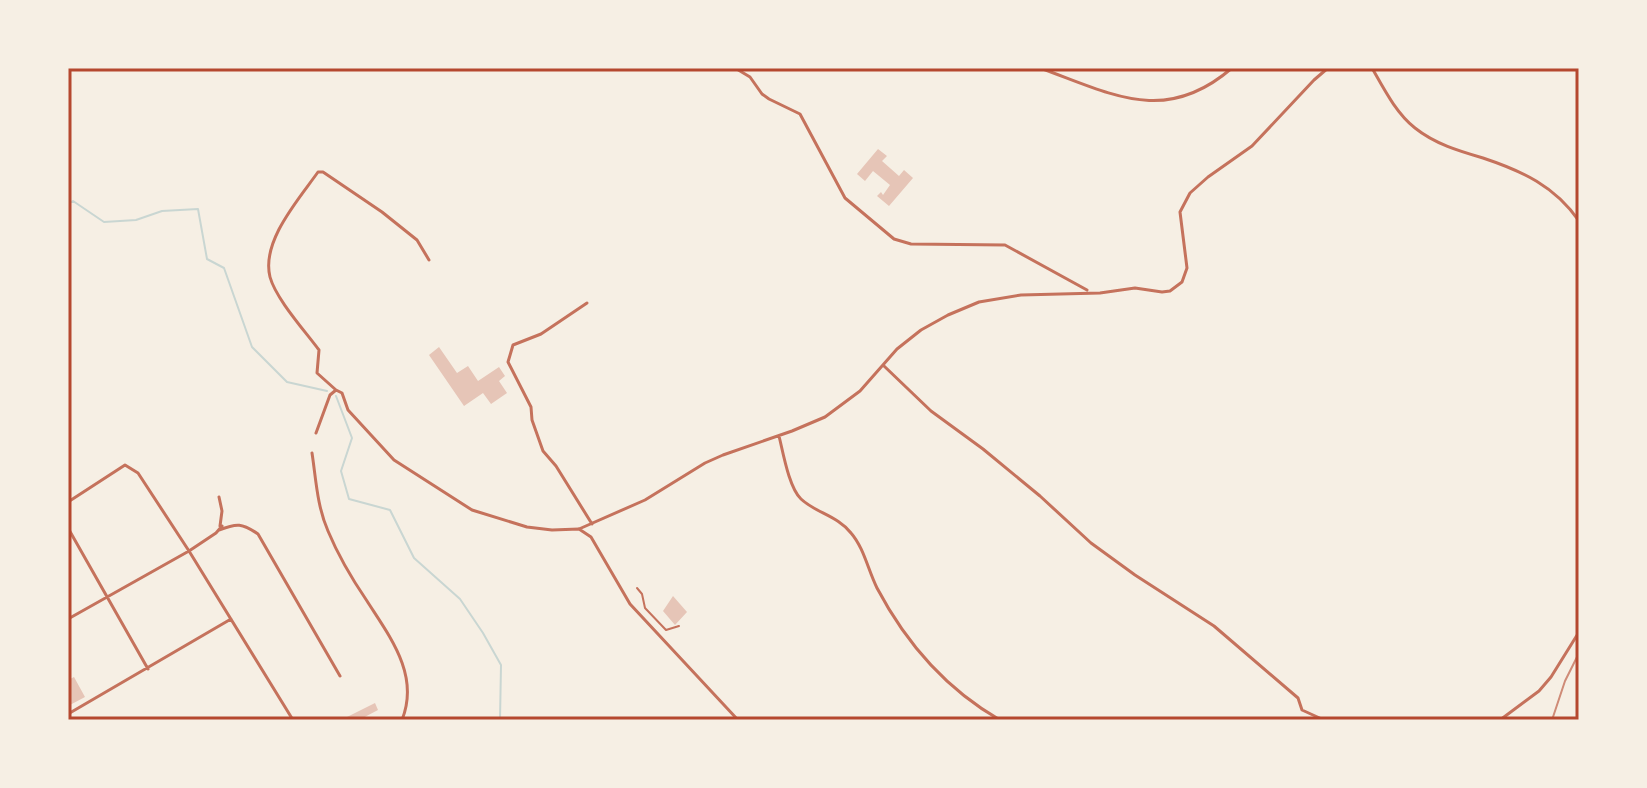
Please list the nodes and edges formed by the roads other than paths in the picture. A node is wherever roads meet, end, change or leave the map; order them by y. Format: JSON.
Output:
{"nodes":[{"id":1,"x":735,"y":68,"type":"edge"},
{"id":2,"x":1040,"y":68,"type":"edge"},
{"id":3,"x":1232,"y":68,"type":"edge"},
{"id":4,"x":1328,"y":68,"type":"edge"},
{"id":5,"x":1372,"y":68,"type":"edge"},
{"id":6,"x":1579,"y":221,"type":"edge"},
{"id":7,"x":429,"y":260,"type":"dead end"},
{"id":8,"x":1090,"y":292,"type":"junction"},
{"id":9,"x":587,"y":303,"type":"dead end"},
{"id":10,"x":884,"y":366,"type":"junction"},
{"id":11,"x":336,"y":390,"type":"junction"},
{"id":12,"x":316,"y":433,"type":"dead end"},
{"id":13,"x":779,"y":436,"type":"junction"},
{"id":14,"x":312,"y":453,"type":"dead end"},
{"id":15,"x":219,"y":497,"type":"dead end"},
{"id":16,"x":68,"y":502,"type":"edge"},
{"id":17,"x":592,"y":524,"type":"junction"},
{"id":18,"x":68,"y":528,"type":"edge"},
{"id":19,"x":221,"y":528,"type":"junction"},
{"id":20,"x":579,"y":529,"type":"junction"},
{"id":21,"x":189,"y":551,"type":"junction"},
{"id":22,"x":637,"y":588,"type":"dead end"},
{"id":23,"x":107,"y":598,"type":"junction"},
{"id":24,"x":68,"y":619,"type":"edge"},
{"id":25,"x":231,"y":619,"type":"junction"},
{"id":26,"x":679,"y":626,"type":"dead end"},
{"id":27,"x":1579,"y":632,"type":"edge"},
{"id":28,"x":148,"y":669,"type":"junction"},
{"id":29,"x":340,"y":676,"type":"dead end"},
{"id":30,"x":68,"y":714,"type":"edge"},
{"id":31,"x":293,"y":720,"type":"edge"},
{"id":32,"x":402,"y":720,"type":"edge"},
{"id":33,"x":738,"y":720,"type":"edge"},
{"id":34,"x":1000,"y":720,"type":"edge"},
{"id":35,"x":1324,"y":720,"type":"edge"},
{"id":36,"x":1500,"y":720,"type":"edge"}],
"edges":[{"from":1,"to":8,"type":"street"},
{"from":2,"to":3,"type":"street"},
{"from":4,"to":8,"type":"street"},
{"from":5,"to":6,"type":"street"},
{"from":7,"to":11,"type":"street"},
{"from":8,"to":10,"type":"street"},
{"from":9,"to":17,"type":"street"},
{"from":10,"to":13,"type":"street"},
{"from":10,"to":35,"type":"street"},
{"from":11,"to":12,"type":"street"},
{"from":11,"to":20,"type":"street"},
{"from":13,"to":17,"type":"street"},
{"from":13,"to":34,"type":"street"},
{"from":14,"to":32,"type":"street"},
{"from":15,"to":19,"type":"street"},
{"from":16,"to":21,"type":"street"},
{"from":17,"to":20,"type":"street"},
{"from":18,"to":23,"type":"street"},
{"from":19,"to":21,"type":"street"},
{"from":19,"to":29,"type":"street"},
{"from":20,"to":33,"type":"street"},
{"from":21,"to":23,"type":"street"},
{"from":21,"to":25,"type":"street"},
{"from":22,"to":26,"type":"street"},
{"from":23,"to":24,"type":"street"},
{"from":23,"to":28,"type":"street"},
{"from":25,"to":28,"type":"street"},
{"from":25,"to":31,"type":"street"},
{"from":27,"to":36,"type":"street"},
{"from":28,"to":30,"type":"street"}]}
